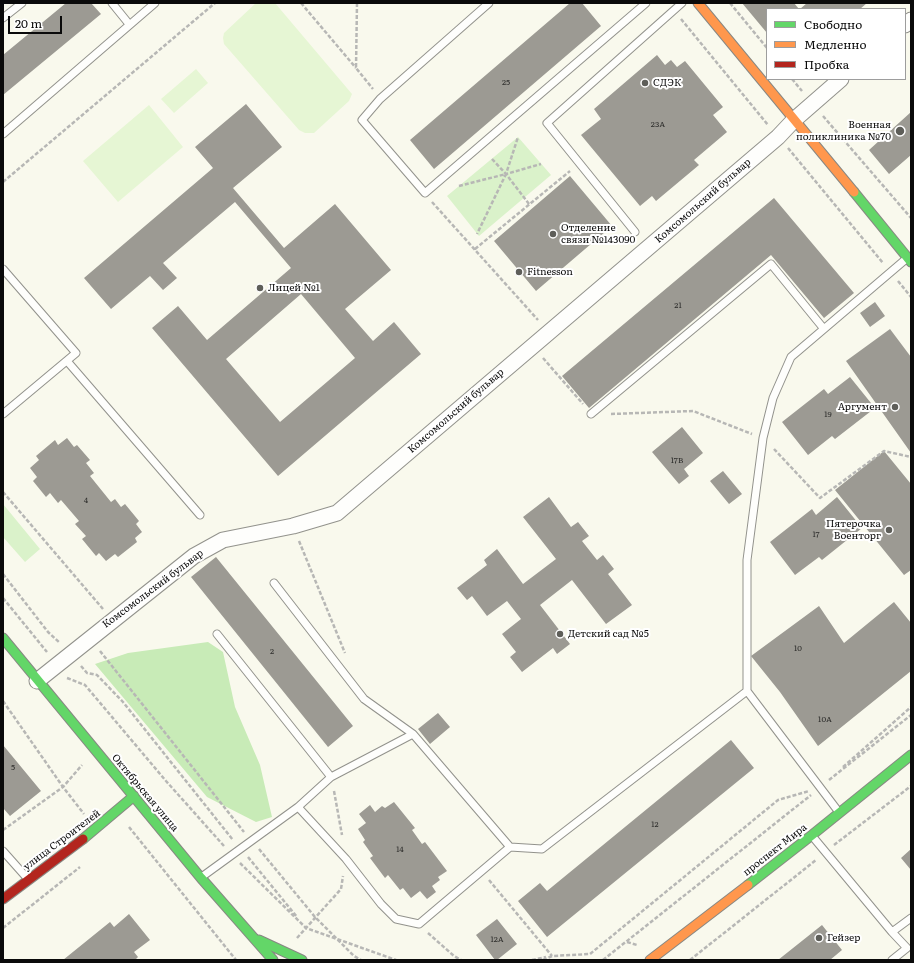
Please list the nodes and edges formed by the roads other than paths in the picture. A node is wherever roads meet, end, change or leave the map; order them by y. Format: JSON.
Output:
{"nodes":[{"id":1,"x":22,"y":3,"type":"edge"},
{"id":2,"x":112,"y":3,"type":"edge"},
{"id":3,"x":155,"y":3,"type":"edge"},
{"id":4,"x":489,"y":3,"type":"edge"},
{"id":5,"x":646,"y":3,"type":"edge"},
{"id":6,"x":682,"y":3,"type":"edge"},
{"id":7,"x":698,"y":3,"type":"edge"},
{"id":8,"x":3,"y":18,"type":"edge"},
{"id":9,"x":129,"y":24,"type":"junction"},
{"id":10,"x":840,"y":80,"type":"edge"},
{"id":11,"x":794,"y":120,"type":"junction"},
{"id":12,"x":3,"y":134,"type":"edge"},
{"id":13,"x":635,"y":232,"type":"dead end"},
{"id":14,"x":909,"y":260,"type":"edge"},
{"id":15,"x":3,"y":269,"type":"edge"},
{"id":16,"x":824,"y":329,"type":"junction"},
{"id":17,"x":67,"y":361,"type":"junction"},
{"id":18,"x":3,"y":414,"type":"edge"},
{"id":19,"x":591,"y":414,"type":"road end"},
{"id":20,"x":200,"y":515,"type":"dead end"},
{"id":21,"x":274,"y":583,"type":"dead end"},
{"id":22,"x":217,"y":634,"type":"dead end"},
{"id":23,"x":3,"y":638,"type":"edge"},
{"id":24,"x":37,"y":680,"type":"junction"},
{"id":25,"x":747,"y":692,"type":"junction"},
{"id":26,"x":413,"y":734,"type":"junction"},
{"id":27,"x":911,"y":755,"type":"edge"},
{"id":28,"x":331,"y":777,"type":"junction"},
{"id":29,"x":134,"y":796,"type":"junction"},
{"id":30,"x":298,"y":807,"type":"junction"},
{"id":31,"x":840,"y":813,"type":"junction"},
{"id":32,"x":812,"y":835,"type":"junction"},
{"id":33,"x":510,"y":847,"type":"junction"},
{"id":34,"x":3,"y":851,"type":"edge"},
{"id":35,"x":201,"y":878,"type":"junction"},
{"id":36,"x":29,"y":879,"type":"junction"},
{"id":37,"x":3,"y":899,"type":"edge"},
{"id":38,"x":911,"y":918,"type":"edge"},
{"id":39,"x":892,"y":932,"type":"junction"},
{"id":40,"x":253,"y":938,"type":"junction"},
{"id":41,"x":273,"y":960,"type":"edge"},
{"id":42,"x":302,"y":960,"type":"edge"},
{"id":43,"x":650,"y":960,"type":"edge"},
{"id":44,"x":892,"y":960,"type":"edge"}],
"edges":[{"from":1,"to":8,"type":"lane"},
{"from":2,"to":9,"type":"lane"},
{"from":3,"to":9,"type":"lane"},
{"from":4,"to":5,"type":"lane"},
{"from":6,"to":13,"type":"lane"},
{"from":7,"to":11,"type":"street"},
{"from":9,"to":12,"type":"lane"},
{"from":10,"to":11,"type":"street","name":"Комсомольский бульвар"},
{"from":11,"to":14,"type":"street"},
{"from":11,"to":24,"type":"street","name":"Комсомольский бульвар"},
{"from":14,"to":16,"type":"lane"},
{"from":15,"to":17,"type":"lane"},
{"from":16,"to":19,"type":"lane"},
{"from":16,"to":25,"type":"lane"},
{"from":17,"to":18,"type":"lane"},
{"from":17,"to":20,"type":"lane"},
{"from":21,"to":26,"type":"lane"},
{"from":22,"to":28,"type":"lane"},
{"from":23,"to":24,"type":"street","name":"Октябрьская улица"},
{"from":24,"to":29,"type":"street","name":"Октябрьская улица"},
{"from":25,"to":31,"type":"lane"},
{"from":25,"to":33,"type":"lane"},
{"from":26,"to":28,"type":"lane"},
{"from":26,"to":33,"type":"lane"},
{"from":27,"to":31,"type":"street","name":"проспект Мира"},
{"from":28,"to":30,"type":"lane"},
{"from":29,"to":35,"type":"street","name":"Октябрьская улица"},
{"from":29,"to":36,"type":"street","name":"улица Строителей"},
{"from":30,"to":33,"type":"lane"},
{"from":30,"to":35,"type":"lane"},
{"from":31,"to":32,"type":"street","name":"проспект Мира"},
{"from":32,"to":39,"type":"lane"},
{"from":32,"to":43,"type":"street","name":"проспект Мира"},
{"from":34,"to":36,"type":"lane"},
{"from":35,"to":40,"type":"street","name":"Октябрьская улица"},
{"from":36,"to":37,"type":"street","name":"улица Строителей"},
{"from":38,"to":39,"type":"lane"},
{"from":39,"to":44,"type":"lane"},
{"from":40,"to":41,"type":"street","name":"Октябрьская улица"},
{"from":40,"to":42,"type":"street"}]}
